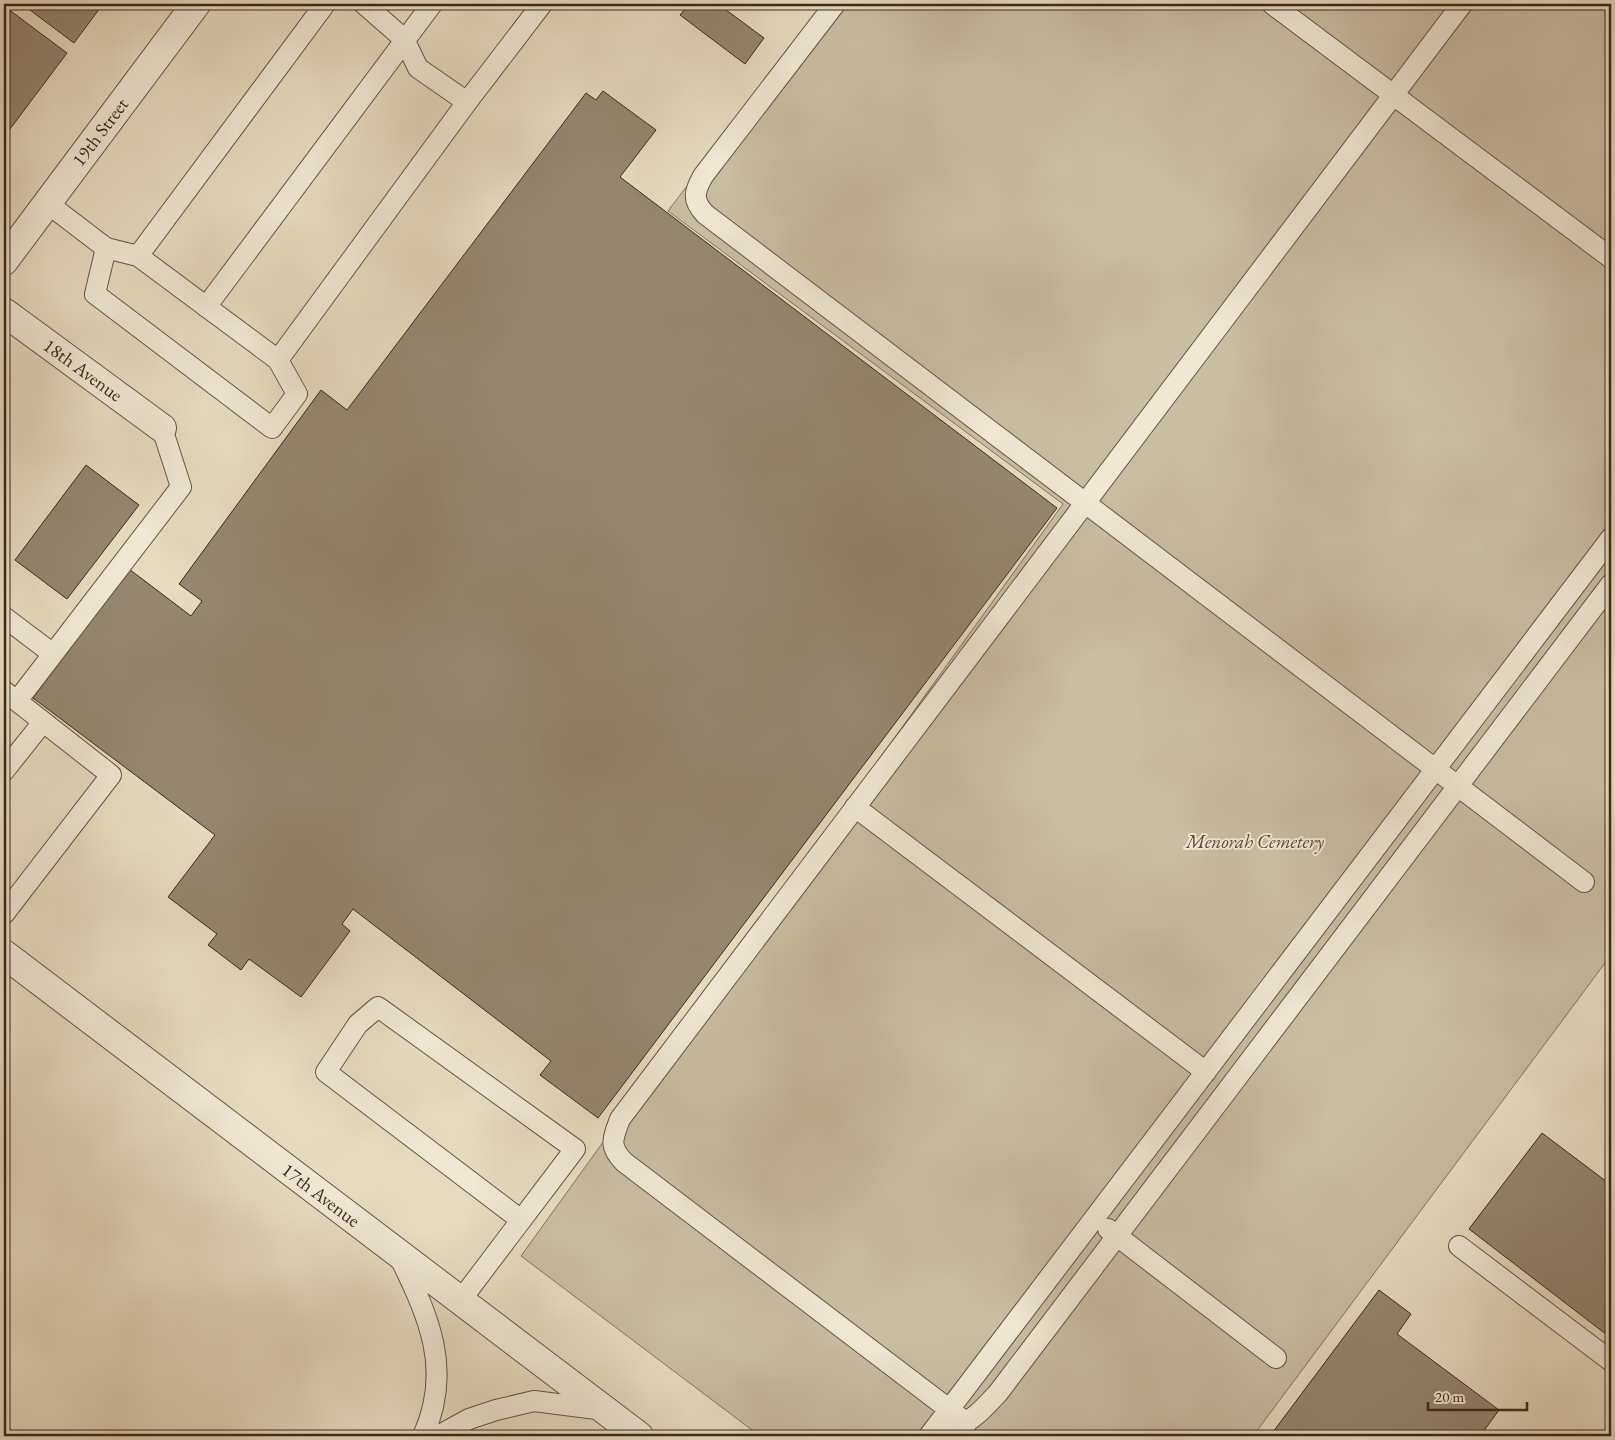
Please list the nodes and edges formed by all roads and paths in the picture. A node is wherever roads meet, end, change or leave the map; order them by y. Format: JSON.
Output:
{"nodes":[{"id":1,"x":196,"y":4,"type":"edge"},
{"id":2,"x":326,"y":4,"type":"edge"},
{"id":3,"x":364,"y":4,"type":"edge"},
{"id":4,"x":432,"y":4,"type":"edge"},
{"id":5,"x":542,"y":4,"type":"edge"},
{"id":6,"x":836,"y":4,"type":"edge"},
{"id":7,"x":1272,"y":4,"type":"edge"},
{"id":8,"x":1462,"y":4,"type":"edge"},
{"id":9,"x":404,"y":39,"type":"junction"},
{"id":10,"x":1393,"y":94,"type":"junction"},
{"id":11,"x":467,"y":102,"type":"junction"},
{"id":12,"x":47,"y":203,"type":"junction"},
{"id":13,"x":106,"y":248,"type":"junction"},
{"id":14,"x":138,"y":256,"type":"junction"},
{"id":15,"x":1611,"y":258,"type":"edge"},
{"id":16,"x":4,"y":261,"type":"edge"},
{"id":17,"x":206,"y":306,"type":"junction"},
{"id":18,"x":4,"y":312,"type":"edge"},
{"id":19,"x":278,"y":360,"type":"junction"},
{"id":20,"x":162,"y":428,"type":"joint"},
{"id":21,"x":1084,"y":503,"type":"junction"},
{"id":22,"x":1611,"y":538,"type":"edge"},
{"id":23,"x":1611,"y":584,"type":"edge"},
{"id":24,"x":4,"y":617,"type":"edge"},
{"id":25,"x":53,"y":654,"type":"junction"},
{"id":26,"x":10,"y":696,"type":"edge"},
{"id":27,"x":43,"y":722,"type":"junction"},
{"id":28,"x":1435,"y":770,"type":"junction"},
{"id":29,"x":4,"y":771,"type":"edge"},
{"id":30,"x":1457,"y":787,"type":"junction"},
{"id":31,"x":855,"y":806,"type":"junction"},
{"id":32,"x":1584,"y":882,"type":"dead end"},
{"id":33,"x":4,"y":914,"type":"edge"},
{"id":34,"x":4,"y":954,"type":"edge"},
{"id":35,"x":1206,"y":1072,"type":"junction"},
{"id":36,"x":1095,"y":1219,"type":"junction"},
{"id":37,"x":521,"y":1220,"type":"junction"},
{"id":38,"x":1118,"y":1236,"type":"junction"},
{"id":39,"x":1459,"y":1246,"type":"dead end"},
{"id":40,"x":398,"y":1254,"type":"junction"},
{"id":41,"x":460,"y":1301,"type":"junction"},
{"id":42,"x":1276,"y":1358,"type":"dead end"},
{"id":43,"x":1611,"y":1361,"type":"edge"},
{"id":44,"x":950,"y":1409,"type":"junction"},
{"id":45,"x":605,"y":1410,"type":"junction"},
{"id":46,"x":967,"y":1423,"type":"junction"},
{"id":47,"x":423,"y":1436,"type":"edge"},
{"id":48,"x":438,"y":1436,"type":"edge"},
{"id":49,"x":639,"y":1436,"type":"edge"},
{"id":50,"x":929,"y":1436,"type":"edge"}],
"edges":[{"from":1,"to":12,"type":"street","name":"19th Street"},
{"from":2,"to":14,"type":"lane"},
{"from":3,"to":9,"type":"lane"},
{"from":4,"to":9,"type":"lane"},
{"from":5,"to":11,"type":"lane"},
{"from":6,"to":21,"type":"lane"},
{"from":7,"to":10,"type":"lane"},
{"from":8,"to":10,"type":"lane"},
{"from":9,"to":11,"type":"lane"},
{"from":9,"to":17,"type":"lane"},
{"from":10,"to":15,"type":"lane"},
{"from":10,"to":21,"type":"lane"},
{"from":11,"to":19,"type":"lane"},
{"from":12,"to":13,"type":"lane"},
{"from":12,"to":16,"type":"street","name":"19th Street"},
{"from":13,"to":14,"type":"lane"},
{"from":13,"to":19,"type":"lane"},
{"from":14,"to":17,"type":"lane"},
{"from":17,"to":19,"type":"lane"},
{"from":18,"to":20,"type":"street","name":"18th Avenue"},
{"from":20,"to":25,"type":"lane"},
{"from":21,"to":28,"type":"lane"},
{"from":21,"to":31,"type":"lane"},
{"from":22,"to":28,"type":"lane"},
{"from":23,"to":30,"type":"lane"},
{"from":24,"to":25,"type":"lane"},
{"from":25,"to":26,"type":"lane"},
{"from":26,"to":27,"type":"lane"},
{"from":27,"to":29,"type":"lane"},
{"from":27,"to":33,"type":"lane"},
{"from":28,"to":30,"type":"lane"},
{"from":28,"to":35,"type":"lane"},
{"from":30,"to":32,"type":"lane"},
{"from":30,"to":38,"type":"lane"},
{"from":31,"to":35,"type":"lane"},
{"from":31,"to":44,"type":"lane"},
{"from":34,"to":40,"type":"street","name":"17th Avenue"},
{"from":35,"to":36,"type":"lane"},
{"from":36,"to":38,"type":"lane"},
{"from":36,"to":44,"type":"lane"},
{"from":37,"to":37,"type":"lane"},
{"from":37,"to":41,"type":"lane"},
{"from":38,"to":42,"type":"lane"},
{"from":38,"to":46,"type":"lane"},
{"from":39,"to":43,"type":"lane"},
{"from":40,"to":41,"type":"street","name":"17th Avenue"},
{"from":40,"to":47,"type":"lane"},
{"from":41,"to":45,"type":"street","name":"17th Avenue"},
{"from":44,"to":46,"type":"lane"},
{"from":44,"to":50,"type":"lane"},
{"from":45,"to":48,"type":"lane"},
{"from":45,"to":49,"type":"street","name":"17th Avenue"},
{"from":46,"to":50,"type":"lane"}]}
